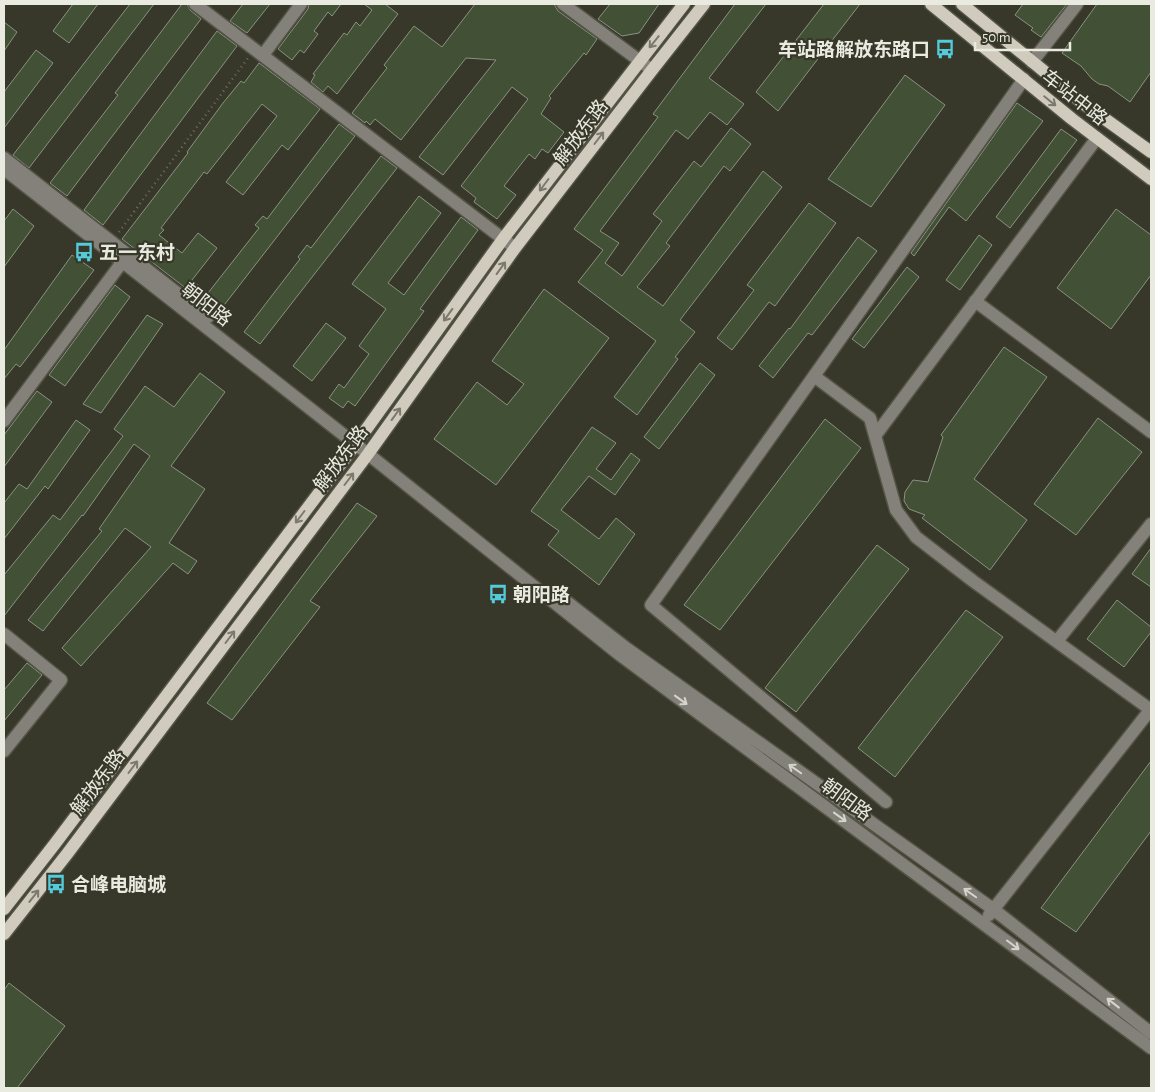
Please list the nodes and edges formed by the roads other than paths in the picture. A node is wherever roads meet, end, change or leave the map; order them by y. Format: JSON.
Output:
{"nodes":[{"id":1,"x":195,"y":4,"type":"edge"},
{"id":2,"x":301,"y":4,"type":"edge"},
{"id":3,"x":563,"y":4,"type":"edge"},
{"id":4,"x":684,"y":4,"type":"edge"},
{"id":5,"x":704,"y":4,"type":"edge"},
{"id":6,"x":932,"y":4,"type":"edge"},
{"id":7,"x":962,"y":4,"type":"edge"},
{"id":8,"x":1076,"y":4,"type":"edge"},
{"id":9,"x":259,"y":52,"type":"junction"},
{"id":10,"x":639,"y":61,"type":"junction"},
{"id":11,"x":1032,"y":62,"type":"junction"},
{"id":12,"x":652,"y":70,"type":"junction"},
{"id":13,"x":1024,"y":79,"type":"junction"},
{"id":14,"x":1096,"y":138,"type":"junction"},
{"id":15,"x":1151,"y":152,"type":"edge"},
{"id":16,"x":4,"y":158,"type":"edge"},
{"id":17,"x":4,"y":169,"type":"edge"},
{"id":18,"x":1151,"y":179,"type":"edge"},
{"id":19,"x":503,"y":239,"type":"junction"},
{"id":20,"x":515,"y":248,"type":"junction"},
{"id":21,"x":123,"y":261,"type":"junction"},
{"id":22,"x":975,"y":301,"type":"junction"},
{"id":23,"x":814,"y":376,"type":"junction"},
{"id":24,"x":4,"y":421,"type":"edge"},
{"id":25,"x":1151,"y":432,"type":"edge"},
{"id":26,"x":875,"y":436,"type":"junction"},
{"id":27,"x":357,"y":441,"type":"junction"},
{"id":28,"x":370,"y":450,"type":"junction"},
{"id":29,"x":1151,"y":524,"type":"edge"},
{"id":30,"x":4,"y":634,"type":"edge"},
{"id":31,"x":1056,"y":641,"type":"junction"},
{"id":32,"x":1151,"y":709,"type":"edge"},
{"id":33,"x":4,"y":751,"type":"edge"},
{"id":34,"x":886,"y":802,"type":"dead end"},
{"id":35,"x":4,"y":909,"type":"edge"},
{"id":36,"x":993,"y":910,"type":"junction"},
{"id":37,"x":983,"y":922,"type":"junction"},
{"id":38,"x":4,"y":934,"type":"edge"},
{"id":39,"x":1151,"y":1033,"type":"edge"},
{"id":40,"x":1151,"y":1048,"type":"edge"}],
"edges":[{"from":1,"to":9,"type":"street"},
{"from":2,"to":9,"type":"street"},
{"from":3,"to":10,"type":"street"},
{"from":4,"to":10,"type":"main road","name":"解放东路","one_way":true},
{"from":5,"to":12,"type":"main road","name":"解放东路"},
{"from":6,"to":13,"type":"main road","name":"车站中路"},
{"from":7,"to":11,"type":"main road","name":"车站中路"},
{"from":8,"to":11,"type":"street"},
{"from":9,"to":19,"type":"street"},
{"from":10,"to":12,"type":"street"},
{"from":10,"to":19,"type":"main road","name":"解放东路","one_way":true},
{"from":11,"to":15,"type":"main road","name":"车站中路"},
{"from":20,"to":12,"type":"main road","name":"解放东路","one_way":true},
{"from":13,"to":14,"type":"main road","name":"车站中路","one_way":true},
{"from":13,"to":23,"type":"street"},
{"from":14,"to":18,"type":"main road","name":"车站中路"},
{"from":14,"to":22,"type":"street"},
{"from":16,"to":27,"type":"street","name":"朝阳路"},
{"from":17,"to":21,"type":"street","name":"朝阳路"},
{"from":19,"to":20,"type":"street"},
{"from":19,"to":27,"type":"main road","name":"解放东路","one_way":true},
{"from":28,"to":20,"type":"main road","name":"解放东路","one_way":true},
{"from":21,"to":24,"type":"street"},
{"from":21,"to":27,"type":"street","name":"朝阳路"},
{"from":22,"to":25,"type":"street"},
{"from":22,"to":26,"type":"street"},
{"from":23,"to":26,"type":"street"},
{"from":23,"to":34,"type":"street"},
{"from":26,"to":31,"type":"street"},
{"from":27,"to":28,"type":"street","name":"朝阳路"},
{"from":27,"to":35,"type":"main road","name":"解放东路","one_way":true},
{"from":36,"to":28,"type":"street","name":"朝阳路","one_way":true},
{"from":28,"to":37,"type":"street","name":"朝阳路","one_way":true},
{"from":38,"to":28,"type":"main road","name":"解放东路","one_way":true},
{"from":29,"to":31,"type":"street"},
{"from":30,"to":33,"type":"street"},
{"from":31,"to":32,"type":"street"},
{"from":32,"to":36,"type":"street"},
{"from":36,"to":37,"type":"street"},
{"from":39,"to":36,"type":"street","name":"朝阳路","one_way":true},
{"from":37,"to":40,"type":"street","name":"朝阳路","one_way":true}]}
